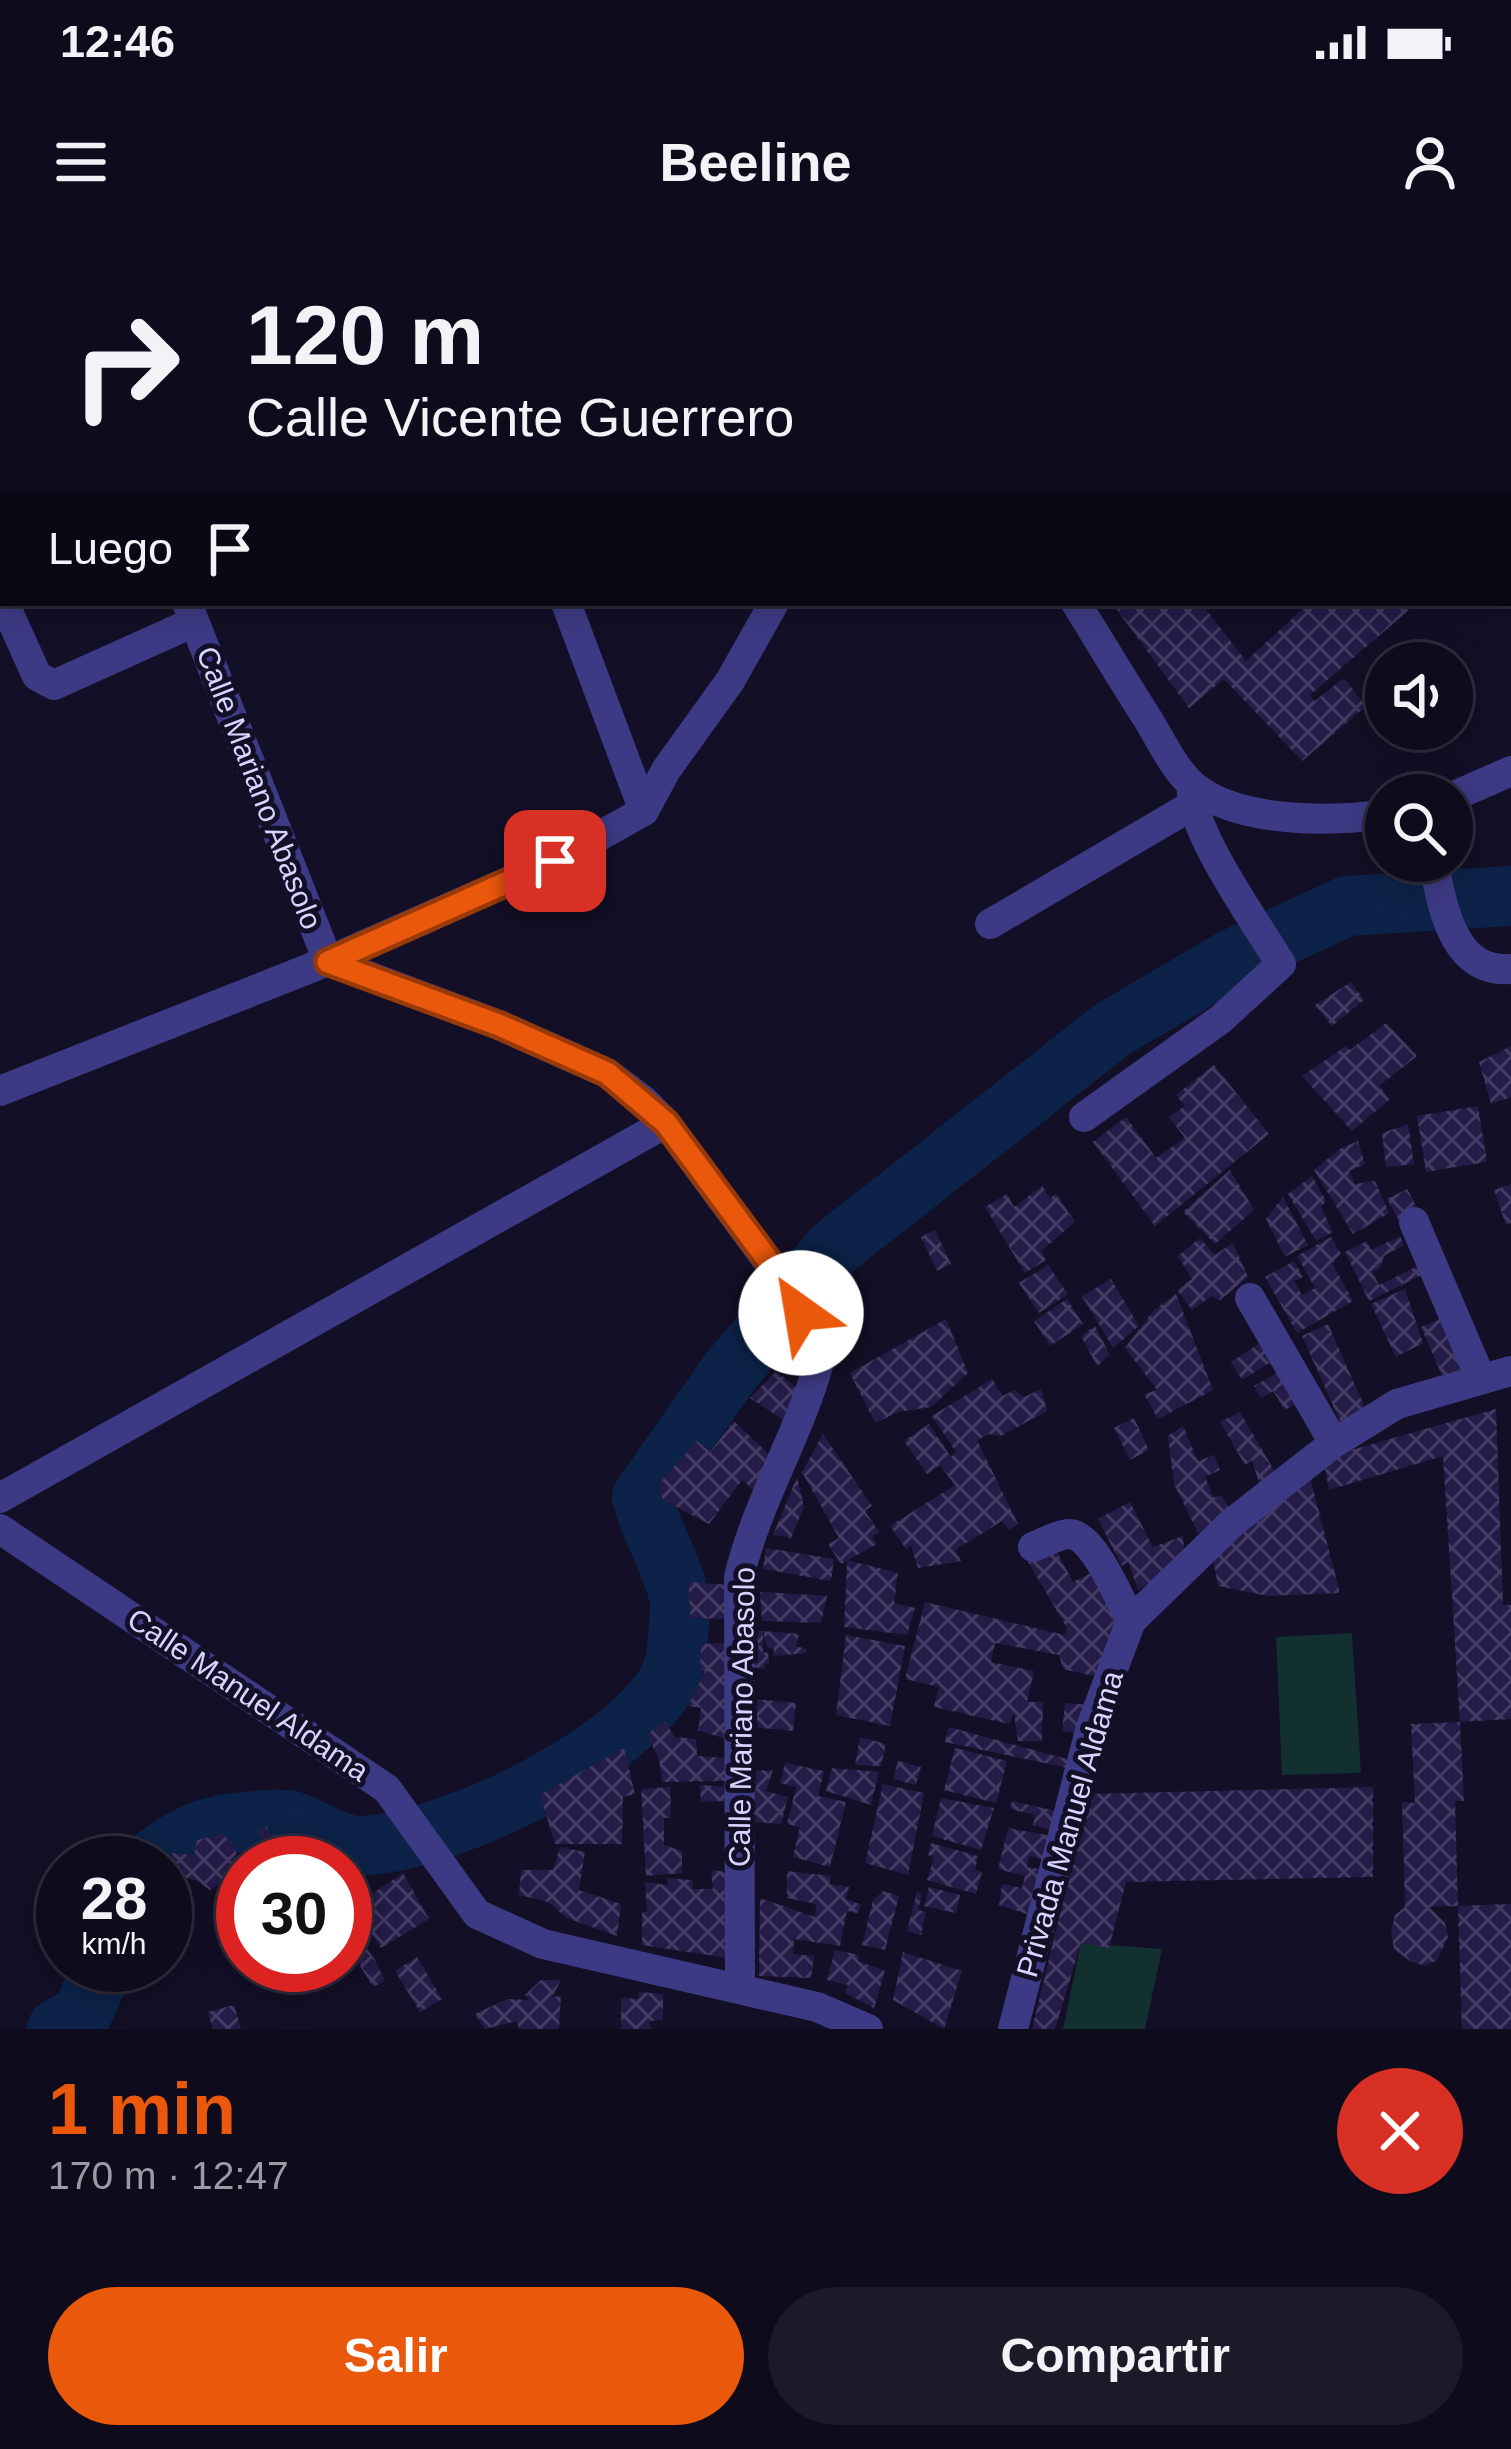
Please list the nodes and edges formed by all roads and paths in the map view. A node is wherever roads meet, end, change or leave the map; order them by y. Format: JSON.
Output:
{"nodes":[{"id":1,"x":5,"y":606,"type":"edge"},
{"id":2,"x":567,"y":606,"type":"edge"},
{"id":3,"x":772,"y":606,"type":"edge"},
{"id":4,"x":1078,"y":606,"type":"edge"},
{"id":5,"x":190,"y":612,"type":"edge"},
{"id":6,"x":1511,"y":772,"type":"edge"},
{"id":7,"x":1473,"y":788,"type":"edge"},
{"id":8,"x":1191,"y":796,"type":"junction"},
{"id":9,"x":644,"y":811,"type":"junction"},
{"id":10,"x":1365,"y":817,"type":"edge"},
{"id":11,"x":1439,"y":882,"type":"edge"},
{"id":12,"x":990,"y":924,"type":"dead end"},
{"id":13,"x":328,"y":962,"type":"junction"},
{"id":14,"x":1511,"y":969,"type":"edge"},
{"id":15,"x":0,"y":1091,"type":"edge"},
{"id":16,"x":1084,"y":1117,"type":"dead end"},
{"id":17,"x":666,"y":1123,"type":"junction"},
{"id":18,"x":1414,"y":1222,"type":"dead end"},
{"id":19,"x":1250,"y":1298,"type":"dead end"},
{"id":20,"x":1496,"y":1375,"type":"edge"},
{"id":21,"x":1334,"y":1443,"type":"junction"},
{"id":22,"x":0,"y":1498,"type":"edge"},
{"id":23,"x":0,"y":1529,"type":"edge"},
{"id":24,"x":1033,"y":1547,"type":"dead end"},
{"id":25,"x":1131,"y":1621,"type":"junction"},
{"id":26,"x":740,"y":1988,"type":"junction"},
{"id":27,"x":868,"y":2029,"type":"edge"},
{"id":28,"x":1013,"y":2029,"type":"edge"}],
"edges":[{"from":1,"to":5,"type":"street"},
{"from":2,"to":9,"type":"street"},
{"from":3,"to":9,"type":"street"},
{"from":4,"to":8,"type":"street"},
{"from":5,"to":13,"type":"street","name":"Calle Mariano Abasolo"},
{"from":6,"to":7,"type":"street"},
{"from":8,"to":10,"type":"street"},
{"from":8,"to":12,"type":"street"},
{"from":8,"to":16,"type":"street"},
{"from":9,"to":13,"type":"street"},
{"from":11,"to":14,"type":"street"},
{"from":13,"to":15,"type":"street"},
{"from":13,"to":17,"type":"street","name":"Calle Mariano Abasolo"},
{"from":17,"to":22,"type":"street"},
{"from":17,"to":26,"type":"street","name":"Calle Mariano Abasolo"},
{"from":18,"to":20,"type":"street"},
{"from":19,"to":21,"type":"street"},
{"from":20,"to":21,"type":"street","name":"Privada Manuel Aldama"},
{"from":21,"to":25,"type":"street","name":"Privada Manuel Aldama"},
{"from":23,"to":26,"type":"street","name":"Calle Manuel Aldama"},
{"from":24,"to":25,"type":"street"},
{"from":25,"to":28,"type":"street","name":"Privada Manuel Aldama"},
{"from":26,"to":27,"type":"street","name":"Calle Manuel Aldama"}]}
